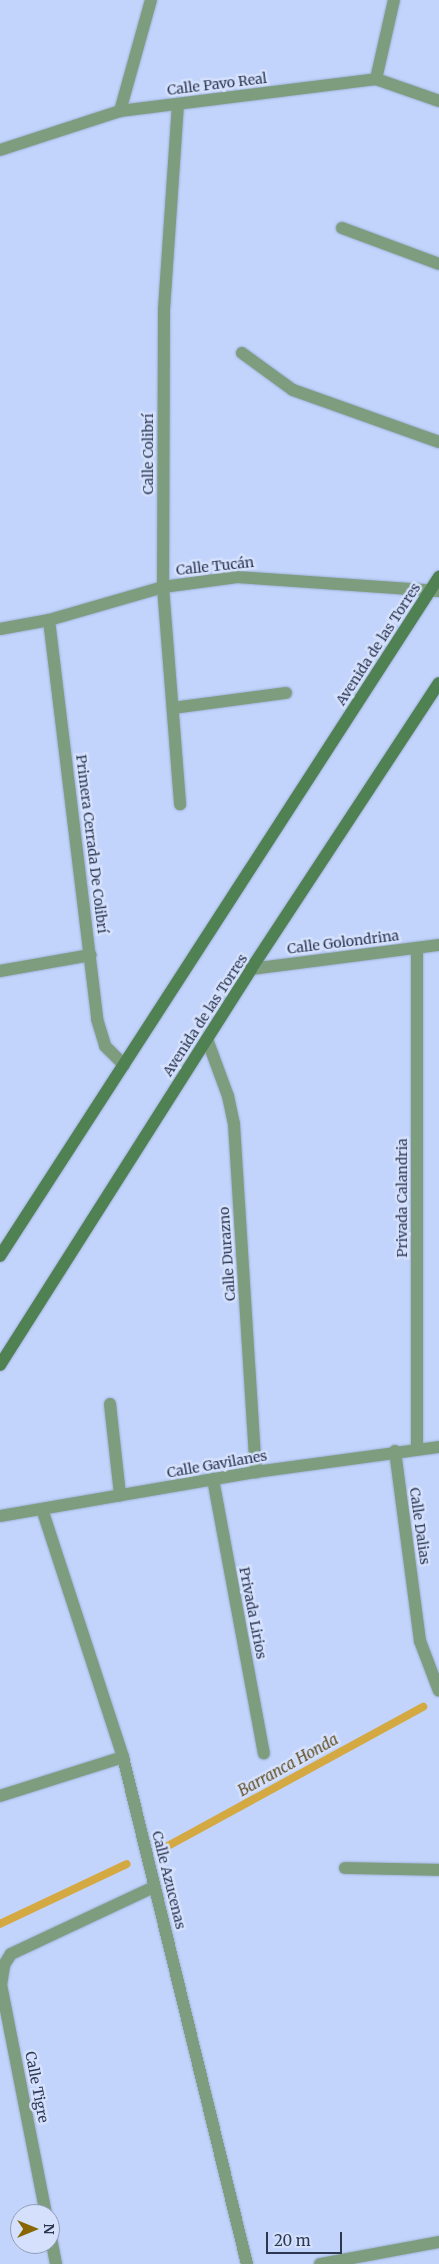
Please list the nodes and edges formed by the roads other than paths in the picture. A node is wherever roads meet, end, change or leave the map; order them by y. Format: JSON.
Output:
{"nodes":[{"id":1,"x":151,"y":0,"type":"edge"},
{"id":2,"x":394,"y":0,"type":"edge"},
{"id":3,"x":376,"y":79,"type":"junction"},
{"id":4,"x":439,"y":101,"type":"edge"},
{"id":5,"x":178,"y":104,"type":"junction"},
{"id":6,"x":120,"y":111,"type":"junction"},
{"id":7,"x":0,"y":150,"type":"edge"},
{"id":8,"x":342,"y":228,"type":"dead end"},
{"id":9,"x":439,"y":264,"type":"edge"},
{"id":10,"x":242,"y":353,"type":"dead end"},
{"id":11,"x":439,"y":442,"type":"edge"},
{"id":12,"x":439,"y":577,"type":"edge"},
{"id":13,"x":162,"y":588,"type":"junction"},
{"id":14,"x":435,"y":590,"type":"edge"},
{"id":15,"x":49,"y":620,"type":"junction"},
{"id":16,"x":0,"y":629,"type":"edge"},
{"id":17,"x":439,"y":683,"type":"edge"},
{"id":18,"x":286,"y":693,"type":"dead end"},
{"id":19,"x":173,"y":708,"type":"junction"},
{"id":20,"x":180,"y":804,"type":"dead end"},
{"id":21,"x":439,"y":945,"type":"edge"},
{"id":22,"x":418,"y":948,"type":"junction"},
{"id":23,"x":91,"y":955,"type":"junction"},
{"id":24,"x":251,"y":969,"type":"junction"},
{"id":25,"x":0,"y":972,"type":"edge"},
{"id":26,"x":207,"y":1039,"type":"junction"},
{"id":27,"x":124,"y":1065,"type":"junction"},
{"id":28,"x":0,"y":1256,"type":"edge"},
{"id":29,"x":0,"y":1366,"type":"edge"},
{"id":30,"x":110,"y":1404,"type":"dead end"},
{"id":31,"x":439,"y":1447,"type":"edge"},
{"id":32,"x":417,"y":1448,"type":"junction"},
{"id":33,"x":395,"y":1451,"type":"junction"},
{"id":34,"x":256,"y":1472,"type":"junction"},
{"id":35,"x":213,"y":1479,"type":"junction"},
{"id":36,"x":120,"y":1495,"type":"junction"},
{"id":37,"x":42,"y":1509,"type":"junction"},
{"id":38,"x":0,"y":1516,"type":"edge"},
{"id":39,"x":439,"y":1691,"type":"edge"},
{"id":40,"x":264,"y":1753,"type":"dead end"},
{"id":41,"x":123,"y":1757,"type":"junction"},
{"id":42,"x":0,"y":1796,"type":"edge"},
{"id":43,"x":345,"y":1868,"type":"dead end"},
{"id":44,"x":439,"y":1870,"type":"edge"},
{"id":45,"x":154,"y":1887,"type":"junction"},
{"id":46,"x":44,"y":2204,"type":"edge"},
{"id":47,"x":439,"y":2242,"type":"edge"},
{"id":48,"x":247,"y":2264,"type":"edge"},
{"id":49,"x":320,"y":2264,"type":"edge"}],
"edges":[{"from":1,"to":6,"type":"street"},
{"from":2,"to":3,"type":"street"},
{"from":3,"to":4,"type":"street","name":"Calle Pavo Real"},
{"from":3,"to":5,"type":"street","name":"Calle Pavo Real"},
{"from":5,"to":6,"type":"street","name":"Calle Pavo Real"},
{"from":5,"to":13,"type":"street","name":"Calle Colibrí"},
{"from":6,"to":7,"type":"street","name":"Calle Pavo Real"},
{"from":8,"to":9,"type":"street"},
{"from":10,"to":11,"type":"street"},
{"from":12,"to":14,"type":"main road","name":"Avenida de las Torres"},
{"from":13,"to":14,"type":"street","name":"Calle Tucán"},
{"from":13,"to":15,"type":"street","name":"Calle Tucán"},
{"from":13,"to":19,"type":"street","name":"Calle Colibrí"},
{"from":14,"to":27,"type":"main road","name":"Avenida de las Torres"},
{"from":15,"to":16,"type":"street","name":"Calle Tucán"},
{"from":15,"to":23,"type":"street","name":"Primera Cerrada De Colibrí"},
{"from":17,"to":24,"type":"main road","name":"Avenida de las Torres"},
{"from":18,"to":19,"type":"street"},
{"from":19,"to":20,"type":"street","name":"Calle Colibrí"},
{"from":21,"to":22,"type":"street","name":"Calle Golondrina"},
{"from":22,"to":24,"type":"street","name":"Calle Golondrina"},
{"from":22,"to":32,"type":"street","name":"Privada Calandria"},
{"from":23,"to":25,"type":"street"},
{"from":23,"to":27,"type":"street","name":"Primera Cerrada De Colibrí"},
{"from":24,"to":26,"type":"main road","name":"Avenida de las Torres"},
{"from":26,"to":29,"type":"main road","name":"Avenida de las Torres"},
{"from":26,"to":34,"type":"street","name":"Calle Durazno"},
{"from":27,"to":28,"type":"main road","name":"Avenida de las Torres"},
{"from":30,"to":36,"type":"street"},
{"from":31,"to":32,"type":"street","name":"Calle Gavilanes"},
{"from":32,"to":33,"type":"street","name":"Calle Gavilanes"},
{"from":33,"to":34,"type":"street","name":"Calle Gavilanes"},
{"from":33,"to":39,"type":"street","name":"Calle Dalias"},
{"from":34,"to":35,"type":"street","name":"Calle Gavilanes"},
{"from":35,"to":36,"type":"street","name":"Calle Gavilanes"},
{"from":35,"to":40,"type":"street","name":"Privada Lirios"},
{"from":36,"to":37,"type":"street","name":"Calle Gavilanes"},
{"from":37,"to":38,"type":"street","name":"Calle Gavilanes"},
{"from":37,"to":41,"type":"street","name":"Calle Azucenas"},
{"from":41,"to":42,"type":"street"},
{"from":41,"to":45,"type":"street","name":"Calle Azucenas"},
{"from":43,"to":44,"type":"street"},
{"from":45,"to":46,"type":"street","name":"Calle Tigre"},
{"from":45,"to":48,"type":"street","name":"Calle Azucenas"},
{"from":47,"to":49,"type":"street"}]}
